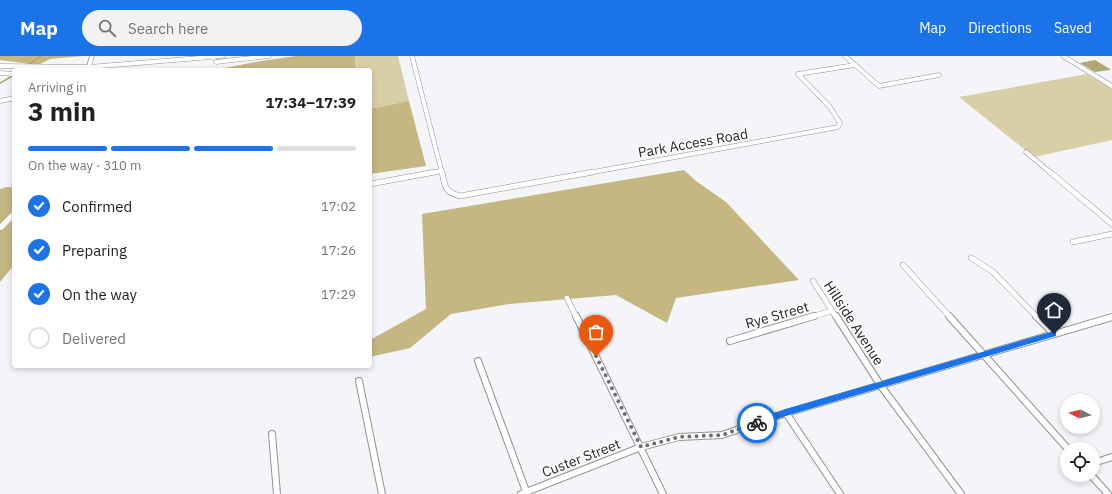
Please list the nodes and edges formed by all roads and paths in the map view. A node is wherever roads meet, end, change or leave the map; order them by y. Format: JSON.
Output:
{"nodes":[{"id":1,"x":92,"y":56,"type":"edge"},
{"id":2,"x":223,"y":56,"type":"edge"},
{"id":3,"x":269,"y":56,"type":"edge"},
{"id":4,"x":412,"y":56,"type":"edge"},
{"id":5,"x":846,"y":56,"type":"edge"},
{"id":6,"x":1063,"y":56,"type":"edge"},
{"id":7,"x":855,"y":64,"type":"junction"},
{"id":8,"x":0,"y":66,"type":"edge"},
{"id":9,"x":28,"y":68,"type":"edge"},
{"id":10,"x":88,"y":68,"type":"edge"},
{"id":11,"x":140,"y":68,"type":"edge"},
{"id":12,"x":12,"y":70,"type":"edge"},
{"id":13,"x":12,"y":70,"type":"edge"},
{"id":14,"x":1,"y":73,"type":"edge"},
{"id":15,"x":939,"y":75,"type":"dead end"},
{"id":16,"x":1112,"y":86,"type":"edge"},
{"id":17,"x":12,"y":98,"type":"edge"},
{"id":18,"x":0,"y":101,"type":"edge"},
{"id":19,"x":1026,"y":152,"type":"dead end"},
{"id":20,"x":441,"y":172,"type":"junction"},
{"id":21,"x":372,"y":184,"type":"edge"},
{"id":22,"x":12,"y":216,"type":"edge"},
{"id":23,"x":1112,"y":224,"type":"edge"},
{"id":24,"x":0,"y":228,"type":"edge"},
{"id":25,"x":1112,"y":234,"type":"edge"},
{"id":26,"x":1073,"y":242,"type":"dead end"},
{"id":27,"x":971,"y":258,"type":"dead end"},
{"id":28,"x":903,"y":265,"type":"dead end"},
{"id":29,"x":813,"y":281,"type":"dead end"},
{"id":30,"x":567,"y":298,"type":"dead end"},
{"id":31,"x":831,"y":311,"type":"junction"},
{"id":32,"x":1112,"y":317,"type":"edge"},
{"id":33,"x":1054,"y":334,"type":"junction"},
{"id":34,"x":730,"y":341,"type":"dead end"},
{"id":35,"x":981,"y":354,"type":"junction"},
{"id":36,"x":478,"y":361,"type":"dead end"},
{"id":37,"x":359,"y":381,"type":"dead end"},
{"id":38,"x":881,"y":386,"type":"junction"},
{"id":39,"x":786,"y":413,"type":"junction"},
{"id":40,"x":272,"y":434,"type":"dead end"},
{"id":41,"x":1062,"y":442,"type":"edge"},
{"id":42,"x":641,"y":447,"type":"junction"},
{"id":43,"x":1112,"y":457,"type":"edge"},
{"id":44,"x":1100,"y":461,"type":"edge"},
{"id":45,"x":1097,"y":482,"type":"edge"},
{"id":46,"x":524,"y":493,"type":"edge"},
{"id":47,"x":277,"y":494,"type":"edge"},
{"id":48,"x":382,"y":494,"type":"edge"},
{"id":49,"x":663,"y":494,"type":"edge"},
{"id":50,"x":840,"y":494,"type":"edge"},
{"id":51,"x":961,"y":494,"type":"edge"},
{"id":52,"x":1108,"y":494,"type":"edge"}],
"edges":[{"from":1,"to":10,"type":"street"},
{"from":2,"to":10,"type":"highway"},
{"from":3,"to":11,"type":"highway"},
{"from":4,"to":20,"type":"street"},
{"from":5,"to":7,"type":"street"},
{"from":6,"to":16,"type":"street"},
{"from":7,"to":15,"type":"street"},
{"from":7,"to":20,"type":"street","name":"Park Access Road"},
{"from":8,"to":12,"type":"highway"},
{"from":9,"to":10,"type":"highway"},
{"from":13,"to":14,"type":"highway"},
{"from":17,"to":18,"type":"street"},
{"from":19,"to":23,"type":"street"},
{"from":20,"to":21,"type":"street"},
{"from":22,"to":24,"type":"street"},
{"from":25,"to":26,"type":"street"},
{"from":27,"to":33,"type":"street"},
{"from":28,"to":35,"type":"street"},
{"from":29,"to":31,"type":"street","name":"Hillside Avenue"},
{"from":30,"to":42,"type":"street"},
{"from":31,"to":34,"type":"street","name":"Rye Street"},
{"from":31,"to":38,"type":"street","name":"Hillside Avenue"},
{"from":32,"to":33,"type":"street","name":"Custer Street"},
{"from":33,"to":35,"type":"street","name":"Custer Street"},
{"from":35,"to":38,"type":"street","name":"Custer Street"},
{"from":35,"to":41,"type":"street"},
{"from":36,"to":46,"type":"street"},
{"from":37,"to":48,"type":"street"},
{"from":38,"to":39,"type":"street","name":"Custer Street"},
{"from":38,"to":51,"type":"street","name":"Hillside Avenue"},
{"from":39,"to":42,"type":"street","name":"Custer Street"},
{"from":39,"to":50,"type":"street"},
{"from":40,"to":47,"type":"street"},
{"from":42,"to":46,"type":"street","name":"Custer Street"},
{"from":42,"to":49,"type":"street"},
{"from":43,"to":44,"type":"street"},
{"from":45,"to":52,"type":"street"}]}
